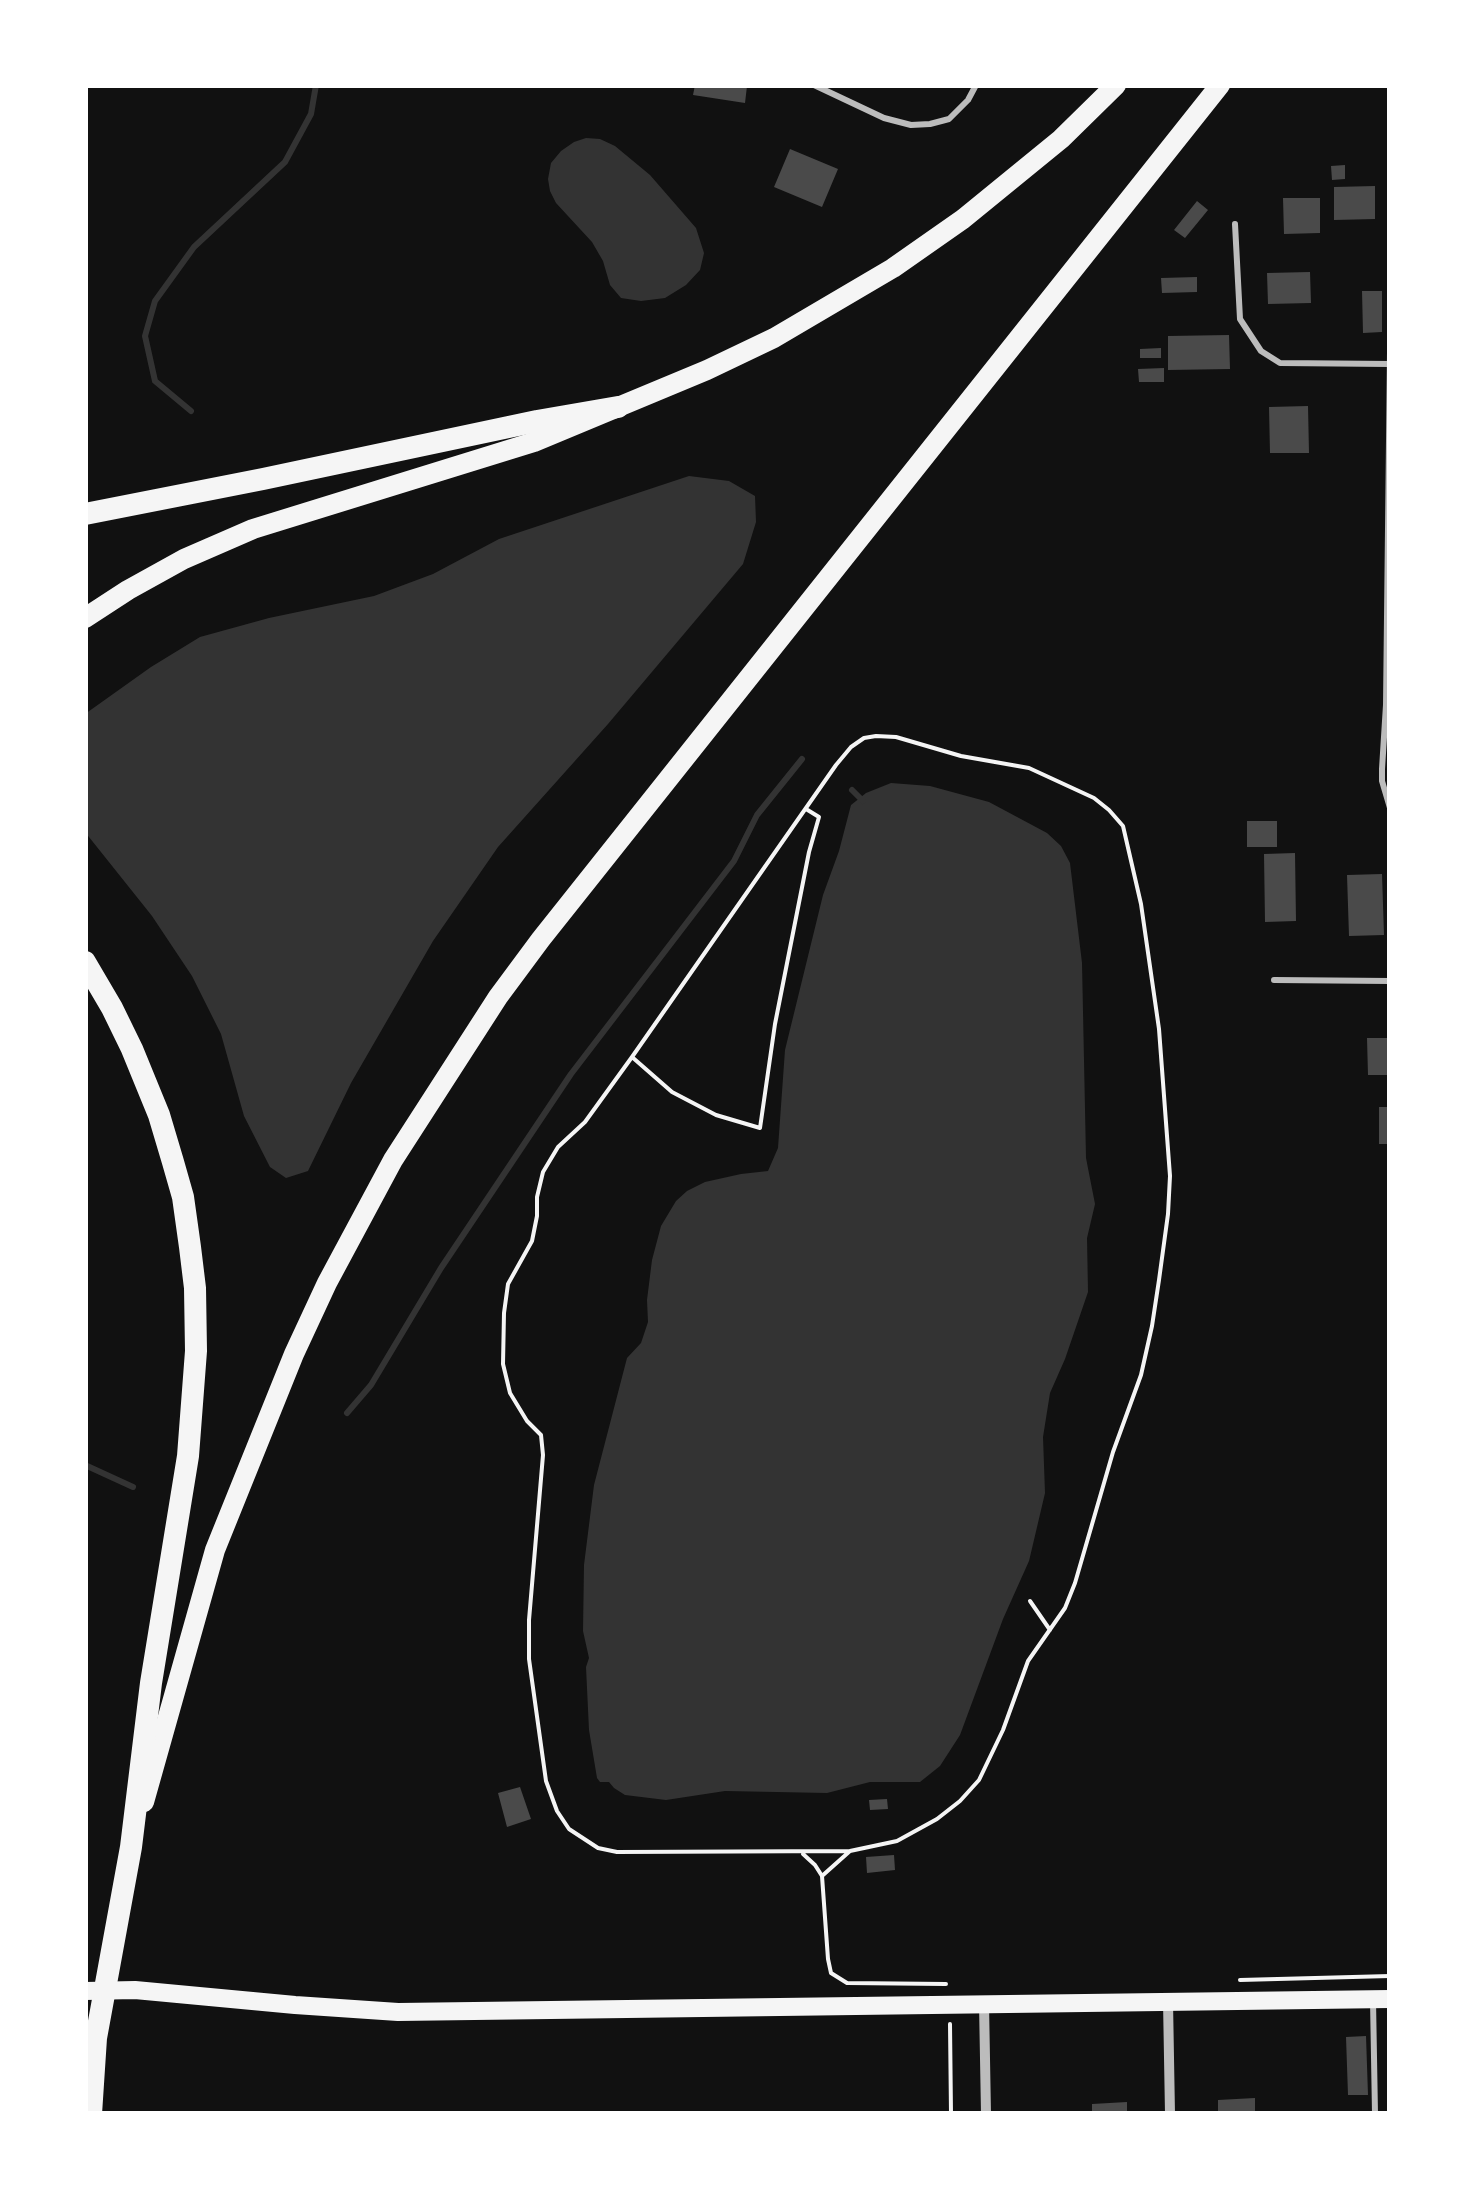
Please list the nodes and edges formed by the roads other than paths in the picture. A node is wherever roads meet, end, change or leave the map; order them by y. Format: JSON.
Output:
{"nodes":[{"id":1,"x":814,"y":85,"type":"edge"},
{"id":2,"x":976,"y":85,"type":"edge"},
{"id":3,"x":1116,"y":85,"type":"edge"},
{"id":4,"x":1220,"y":85,"type":"edge"},
{"id":5,"x":1235,"y":224,"type":"dead end"},
{"id":6,"x":1390,"y":352,"type":"edge"},
{"id":7,"x":1390,"y":364,"type":"edge"},
{"id":8,"x":618,"y":407,"type":"junction"},
{"id":9,"x":85,"y":514,"type":"edge"},
{"id":10,"x":85,"y":618,"type":"edge"},
{"id":11,"x":1390,"y":808,"type":"edge"},
{"id":12,"x":85,"y":962,"type":"edge"},
{"id":13,"x":1274,"y":980,"type":"dead end"},
{"id":14,"x":1390,"y":981,"type":"edge"},
{"id":15,"x":131,"y":1847,"type":"junction"},
{"id":16,"x":95,"y":1990,"type":"edge"},
{"id":17,"x":1382,"y":1999,"type":"edge"},
{"id":18,"x":1168,"y":2001,"type":"junction"},
{"id":19,"x":984,"y":2003,"type":"junction"},
{"id":20,"x":91,"y":2114,"type":"edge"},
{"id":21,"x":986,"y":2114,"type":"edge"},
{"id":22,"x":1170,"y":2114,"type":"edge"},
{"id":23,"x":1375,"y":2114,"type":"edge"}],
"edges":[{"from":1,"to":2,"type":"lane"},
{"from":3,"to":8,"type":"main road"},
{"from":4,"to":15,"type":"main road"},
{"from":5,"to":7,"type":"lane"},
{"from":6,"to":7,"type":"lane"},
{"from":7,"to":11,"type":"lane"},
{"from":8,"to":9,"type":"highway"},
{"from":8,"to":10,"type":"main road"},
{"from":12,"to":15,"type":"highway"},
{"from":13,"to":14,"type":"lane"},
{"from":15,"to":16,"type":"highway"},
{"from":16,"to":19,"type":"main road"},
{"from":16,"to":20,"type":"highway"},
{"from":17,"to":18,"type":"main road"},
{"from":17,"to":23,"type":"lane"},
{"from":18,"to":19,"type":"main road"},
{"from":18,"to":22,"type":"street"},
{"from":19,"to":21,"type":"street"}]}
